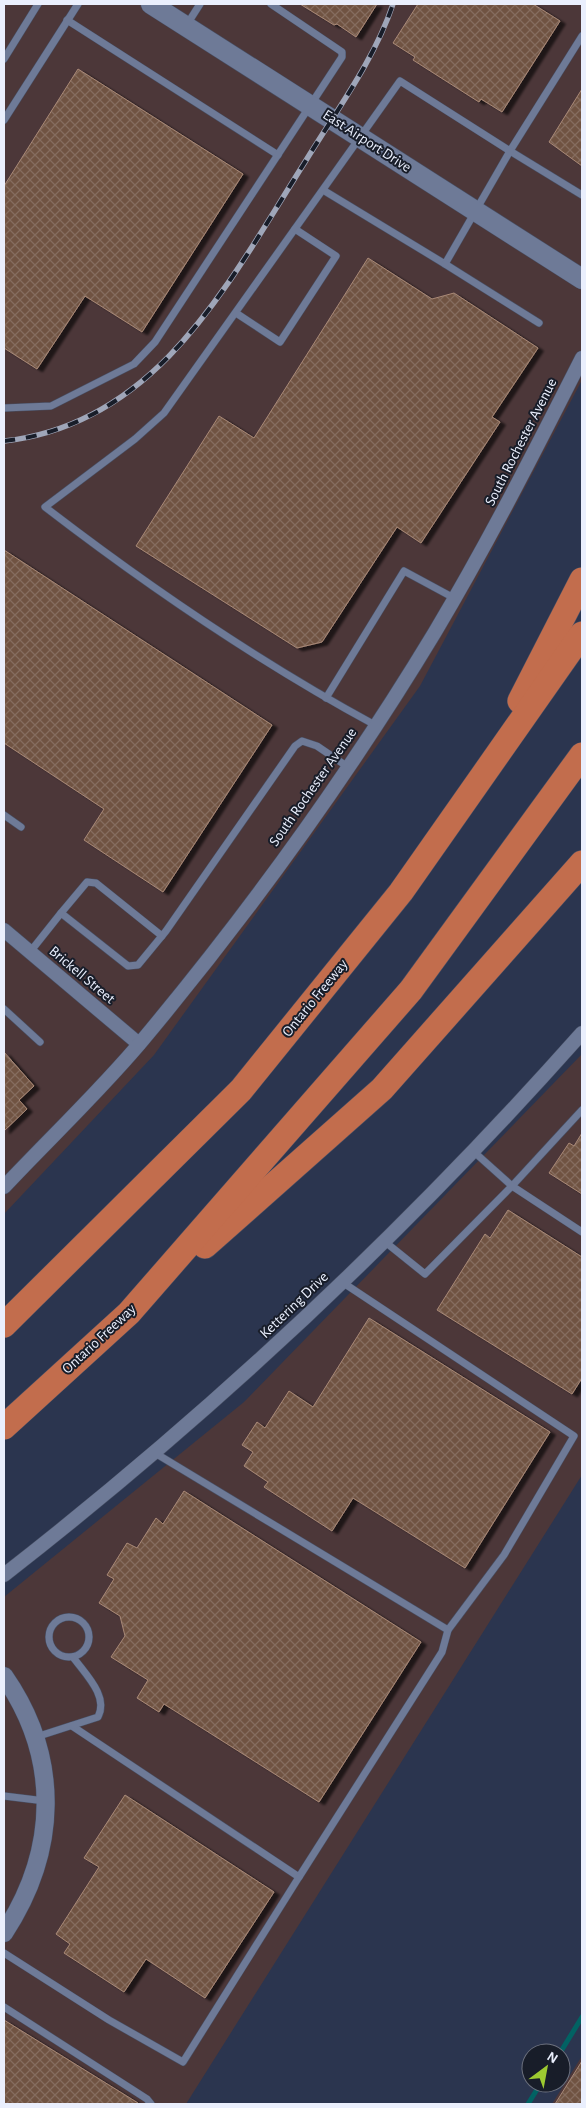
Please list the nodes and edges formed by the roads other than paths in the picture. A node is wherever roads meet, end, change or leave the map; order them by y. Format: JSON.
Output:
{"nodes":[{"id":1,"x":37,"y":4,"type":"edge"},
{"id":2,"x":78,"y":4,"type":"edge"},
{"id":3,"x":151,"y":4,"type":"edge"},
{"id":4,"x":200,"y":4,"type":"edge"},
{"id":5,"x":271,"y":4,"type":"edge"},
{"id":6,"x":68,"y":20,"type":"junction"},
{"id":7,"x":186,"y":26,"type":"junction"},
{"id":8,"x":582,"y":36,"type":"edge"},
{"id":9,"x":4,"y":59,"type":"edge"},
{"id":10,"x":311,"y":105,"type":"junction"},
{"id":11,"x":4,"y":120,"type":"edge"},
{"id":12,"x":361,"y":137,"type":"junction"},
{"id":13,"x":510,"y":151,"type":"junction"},
{"id":14,"x":278,"y":154,"type":"junction"},
{"id":15,"x":323,"y":190,"type":"junction"},
{"id":16,"x":582,"y":195,"type":"edge"},
{"id":17,"x":477,"y":211,"type":"junction"},
{"id":18,"x":295,"y":229,"type":"junction"},
{"id":19,"x":445,"y":264,"type":"junction"},
{"id":20,"x":582,"y":279,"type":"edge"},
{"id":21,"x":236,"y":313,"type":"junction"},
{"id":22,"x":539,"y":322,"type":"dead end"},
{"id":23,"x":582,"y":358,"type":"edge"},
{"id":24,"x":4,"y":408,"type":"edge"},
{"id":25,"x":582,"y":580,"type":"edge"},
{"id":26,"x":454,"y":598,"type":"junction"},
{"id":27,"x":582,"y":634,"type":"edge"},
{"id":28,"x":326,"y":698,"type":"junction"},
{"id":29,"x":375,"y":725,"type":"junction"},
{"id":30,"x":582,"y":755,"type":"edge"},
{"id":31,"x":348,"y":767,"type":"junction"},
{"id":32,"x":473,"y":792,"type":"junction"},
{"id":33,"x":4,"y":815,"type":"edge"},
{"id":34,"x":21,"y":827,"type":"dead end"},
{"id":35,"x":582,"y":863,"type":"edge"},
{"id":36,"x":61,"y":914,"type":"junction"},
{"id":37,"x":4,"y":930,"type":"edge"},
{"id":38,"x":162,"y":936,"type":"junction"},
{"id":39,"x":30,"y":952,"type":"junction"},
{"id":40,"x":4,"y":1009,"type":"edge"},
{"id":41,"x":582,"y":1033,"type":"edge"},
{"id":42,"x":40,"y":1042,"type":"dead end"},
{"id":43,"x":140,"y":1044,"type":"junction"},
{"id":44,"x":582,"y":1110,"type":"edge"},
{"id":45,"x":473,"y":1151,"type":"junction"},
{"id":46,"x":512,"y":1186,"type":"junction"},
{"id":47,"x":4,"y":1187,"type":"edge"},
{"id":48,"x":582,"y":1232,"type":"edge"},
{"id":49,"x":384,"y":1241,"type":"junction"},
{"id":50,"x":342,"y":1282,"type":"junction"},
{"id":51,"x":128,"y":1313,"type":"junction"},
{"id":52,"x":4,"y":1325,"type":"edge"},
{"id":53,"x":4,"y":1427,"type":"edge"},
{"id":54,"x":155,"y":1453,"type":"junction"},
{"id":55,"x":4,"y":1575,"type":"edge"},
{"id":56,"x":448,"y":1630,"type":"junction"},
{"id":57,"x":73,"y":1657,"type":"junction"},
{"id":58,"x":4,"y":1676,"type":"edge"},
{"id":59,"x":72,"y":1726,"type":"junction"},
{"id":60,"x":35,"y":1737,"type":"junction"},
{"id":61,"x":4,"y":1796,"type":"edge"},
{"id":62,"x":45,"y":1801,"type":"junction"},
{"id":63,"x":299,"y":1877,"type":"junction"},
{"id":64,"x":4,"y":1934,"type":"edge"},
{"id":65,"x":4,"y":1953,"type":"edge"},
{"id":66,"x":4,"y":2007,"type":"edge"},
{"id":67,"x":152,"y":2104,"type":"edge"}],
"edges":[{"from":1,"to":9,"type":"lane"},
{"from":2,"to":6,"type":"lane"},
{"from":3,"to":7,"type":"main road","name":"East Airport Drive"},
{"from":4,"to":7,"type":"lane"},
{"from":5,"to":10,"type":"lane"},
{"from":6,"to":11,"type":"lane"},
{"from":6,"to":14,"type":"lane"},
{"from":7,"to":10,"type":"main road","name":"East Airport Drive"},
{"from":8,"to":13,"type":"lane"},
{"from":10,"to":12,"type":"main road","name":"East Airport Drive"},
{"from":10,"to":14,"type":"lane"},
{"from":12,"to":13,"type":"lane"},
{"from":12,"to":15,"type":"lane"},
{"from":12,"to":17,"type":"main road","name":"East Airport Drive"},
{"from":13,"to":16,"type":"lane"},
{"from":13,"to":17,"type":"lane"},
{"from":14,"to":24,"type":"lane"},
{"from":15,"to":18,"type":"lane"},
{"from":15,"to":19,"type":"lane"},
{"from":17,"to":19,"type":"lane"},
{"from":17,"to":20,"type":"main road","name":"East Airport Drive"},
{"from":18,"to":21,"type":"lane"},
{"from":18,"to":21,"type":"lane"},
{"from":19,"to":22,"type":"lane"},
{"from":21,"to":28,"type":"lane"},
{"from":23,"to":26,"type":"street","name":"South Rochester Avenue"},
{"from":25,"to":32,"type":"highway"},
{"from":26,"to":28,"type":"lane"},
{"from":26,"to":29,"type":"street","name":"South Rochester Avenue"},
{"from":27,"to":32,"type":"highway","name":"Ontario Freeway"},
{"from":28,"to":29,"type":"lane"},
{"from":29,"to":31,"type":"street","name":"South Rochester Avenue"},
{"from":30,"to":51,"type":"highway","name":"Ontario Freeway"},
{"from":31,"to":38,"type":"lane"},
{"from":31,"to":43,"type":"street","name":"South Rochester Avenue"},
{"from":32,"to":52,"type":"highway","name":"Ontario Freeway"},
{"from":33,"to":34,"type":"lane"},
{"from":35,"to":51,"type":"highway"},
{"from":36,"to":38,"type":"lane"},
{"from":36,"to":38,"type":"lane"},
{"from":36,"to":39,"type":"lane"},
{"from":37,"to":39,"type":"street","name":"Brickell Street"},
{"from":39,"to":43,"type":"street","name":"Brickell Street"},
{"from":40,"to":42,"type":"lane"},
{"from":41,"to":45,"type":"street","name":"Kettering Drive"},
{"from":43,"to":47,"type":"street","name":"South Rochester Avenue"},
{"from":44,"to":46,"type":"lane"},
{"from":45,"to":46,"type":"lane"},
{"from":45,"to":49,"type":"street","name":"Kettering Drive"},
{"from":46,"to":48,"type":"lane"},
{"from":46,"to":49,"type":"lane"},
{"from":49,"to":50,"type":"street","name":"Kettering Drive"},
{"from":50,"to":54,"type":"street","name":"Kettering Drive"},
{"from":50,"to":56,"type":"lane"},
{"from":51,"to":53,"type":"highway","name":"Ontario Freeway"},
{"from":54,"to":55,"type":"street","name":"Kettering Drive"},
{"from":54,"to":56,"type":"lane"},
{"from":56,"to":63,"type":"lane"},
{"from":57,"to":57,"type":"lane"},
{"from":57,"to":59,"type":"lane"},
{"from":58,"to":60,"type":"street"},
{"from":59,"to":60,"type":"lane"},
{"from":59,"to":63,"type":"lane"},
{"from":60,"to":62,"type":"street"},
{"from":61,"to":62,"type":"lane"},
{"from":62,"to":64,"type":"street"},
{"from":63,"to":65,"type":"lane"},
{"from":66,"to":67,"type":"lane"}]}
